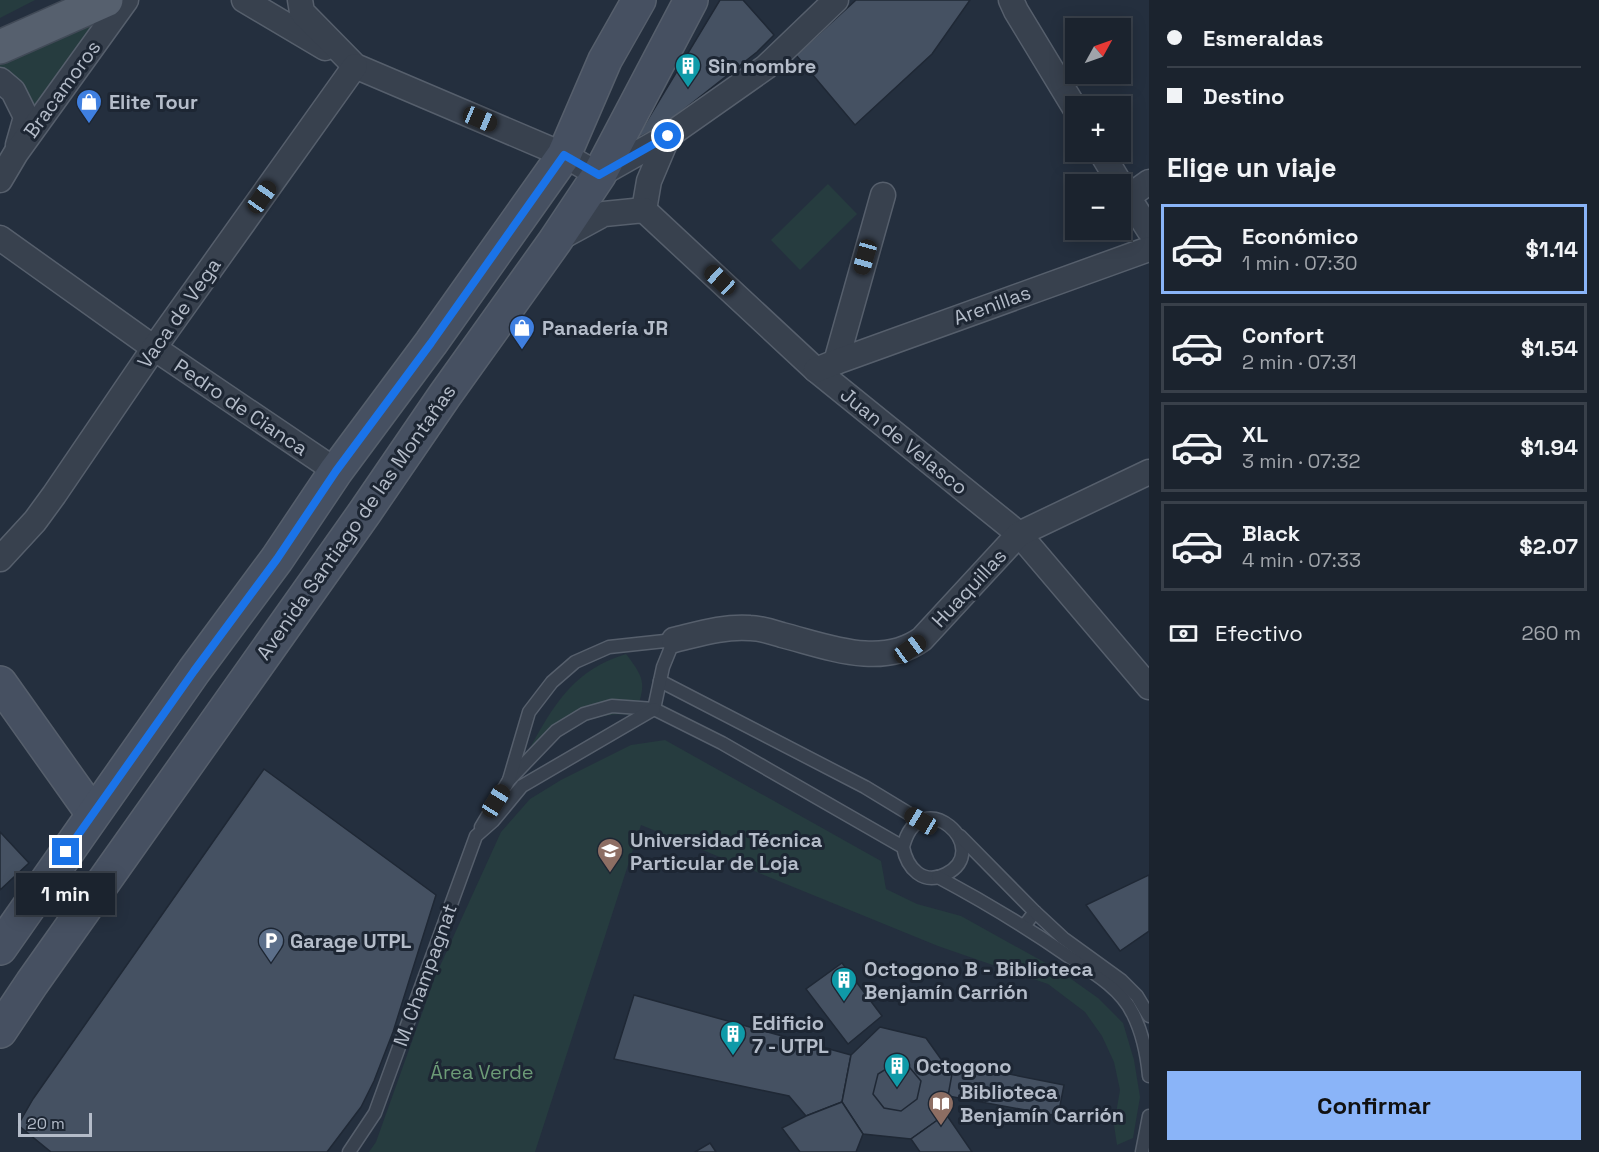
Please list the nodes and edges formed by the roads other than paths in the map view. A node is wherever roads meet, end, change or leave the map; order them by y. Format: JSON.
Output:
{"nodes":[{"id":1,"x":106,"y":0,"type":"edge"},
{"id":2,"x":126,"y":0,"type":"edge"},
{"id":3,"x":244,"y":0,"type":"edge"},
{"id":4,"x":300,"y":0,"type":"edge"},
{"id":5,"x":639,"y":0,"type":"edge"},
{"id":6,"x":691,"y":0,"type":"edge"},
{"id":7,"x":836,"y":0,"type":"edge"},
{"id":8,"x":1011,"y":0,"type":"edge"},
{"id":9,"x":0,"y":47,"type":"edge"},
{"id":10,"x":356,"y":66,"type":"junction"},
{"id":11,"x":0,"y":81,"type":"edge"},
{"id":12,"x":1068,"y":96,"type":"edge"},
{"id":13,"x":668,"y":136,"type":"junction"},
{"id":14,"x":16,"y":153,"type":"junction"},
{"id":15,"x":564,"y":155,"type":"junction"},
{"id":16,"x":599,"y":175,"type":"junction"},
{"id":17,"x":0,"y":180,"type":"edge"},
{"id":18,"x":1149,"y":182,"type":"edge"},
{"id":19,"x":883,"y":195,"type":"dead end"},
{"id":20,"x":1131,"y":195,"type":"edge"},
{"id":21,"x":1131,"y":202,"type":"edge"},
{"id":22,"x":644,"y":210,"type":"junction"},
{"id":23,"x":1149,"y":230,"type":"edge"},
{"id":24,"x":0,"y":238,"type":"edge"},
{"id":25,"x":555,"y":242,"type":"junction"},
{"id":26,"x":1149,"y":249,"type":"edge"},
{"id":27,"x":154,"y":348,"type":"junction"},
{"id":28,"x":826,"y":366,"type":"junction"},
{"id":29,"x":336,"y":471,"type":"junction"},
{"id":30,"x":1149,"y":472,"type":"edge"},
{"id":31,"x":1019,"y":534,"type":"junction"},
{"id":32,"x":0,"y":559,"type":"edge"},
{"id":33,"x":674,"y":640,"type":"junction"},
{"id":34,"x":660,"y":681,"type":"junction"},
{"id":35,"x":0,"y":683,"type":"edge"},
{"id":36,"x":1149,"y":687,"type":"edge"},
{"id":37,"x":654,"y":709,"type":"junction"},
{"id":38,"x":509,"y":780,"type":"junction"},
{"id":39,"x":93,"y":814,"type":"junction"},
{"id":40,"x":921,"y":821,"type":"junction"},
{"id":41,"x":958,"y":834,"type":"junction"},
{"id":42,"x":476,"y":836,"type":"junction"},
{"id":43,"x":903,"y":847,"type":"junction"},
{"id":44,"x":938,"y":877,"type":"junction"},
{"id":45,"x":1035,"y":912,"type":"junction"},
{"id":46,"x":1024,"y":926,"type":"junction"},
{"id":47,"x":0,"y":948,"type":"edge"},
{"id":48,"x":1149,"y":1016,"type":"edge"},
{"id":49,"x":0,"y":1031,"type":"edge"},
{"id":50,"x":1149,"y":1076,"type":"edge"},
{"id":51,"x":1149,"y":1116,"type":"edge"},
{"id":52,"x":349,"y":1152,"type":"edge"},
{"id":53,"x":1142,"y":1152,"type":"edge"}],
"edges":[{"from":1,"to":9,"type":"main road"},
{"from":2,"to":14,"type":"street","name":"Bracamoros"},
{"from":3,"to":10,"type":"street"},
{"from":4,"to":10,"type":"street"},
{"from":5,"to":15,"type":"main road"},
{"from":6,"to":16,"type":"main road","name":"Avenida Santiago de las Montañas"},
{"from":7,"to":13,"type":"street"},
{"from":8,"to":12,"type":"street"},
{"from":10,"to":15,"type":"street"},
{"from":10,"to":27,"type":"street","name":"Vaca de Vega"},
{"from":11,"to":14,"type":"street"},
{"from":13,"to":16,"type":"street"},
{"from":13,"to":22,"type":"street"},
{"from":14,"to":17,"type":"street","name":"Bracamoros"},
{"from":15,"to":16,"type":"street"},
{"from":15,"to":29,"type":"main road"},
{"from":16,"to":25,"type":"main road","name":"Avenida Santiago de las Montañas"},
{"from":18,"to":20,"type":"street"},
{"from":19,"to":28,"type":"street"},
{"from":21,"to":23,"type":"street"},
{"from":22,"to":25,"type":"street"},
{"from":22,"to":28,"type":"street","name":"Juan de Velasco"},
{"from":24,"to":27,"type":"street","name":"Pedro de Cianca"},
{"from":25,"to":49,"type":"main road","name":"Avenida Santiago de las Montañas"},
{"from":26,"to":28,"type":"street","name":"Arenillas"},
{"from":27,"to":29,"type":"street","name":"Pedro de Cianca"},
{"from":27,"to":32,"type":"street","name":"Vaca de Vega"},
{"from":28,"to":31,"type":"street","name":"Juan de Velasco"},
{"from":29,"to":39,"type":"main road"},
{"from":30,"to":31,"type":"street","name":"Huaquillas"},
{"from":31,"to":33,"type":"street","name":"Huaquillas"},
{"from":31,"to":36,"type":"street","name":"Juan de Velasco"},
{"from":33,"to":34,"type":"lane"},
{"from":33,"to":38,"type":"lane","name":"M. Champagnat"},
{"from":34,"to":37,"type":"lane"},
{"from":34,"to":40,"type":"lane"},
{"from":35,"to":39,"type":"main road"},
{"from":37,"to":38,"type":"lane"},
{"from":37,"to":42,"type":"lane","name":"M. Champagnat"},
{"from":37,"to":43,"type":"lane"},
{"from":38,"to":42,"type":"lane","name":"M. Champagnat"},
{"from":39,"to":47,"type":"main road"},
{"from":40,"to":41,"type":"lane"},
{"from":40,"to":43,"type":"lane"},
{"from":41,"to":44,"type":"lane"},
{"from":41,"to":45,"type":"lane"},
{"from":42,"to":52,"type":"lane","name":"M. Champagnat"},
{"from":43,"to":44,"type":"lane"},
{"from":44,"to":46,"type":"lane"},
{"from":45,"to":46,"type":"lane"},
{"from":45,"to":48,"type":"lane"},
{"from":46,"to":50,"type":"lane"},
{"from":51,"to":53,"type":"lane"}]}
